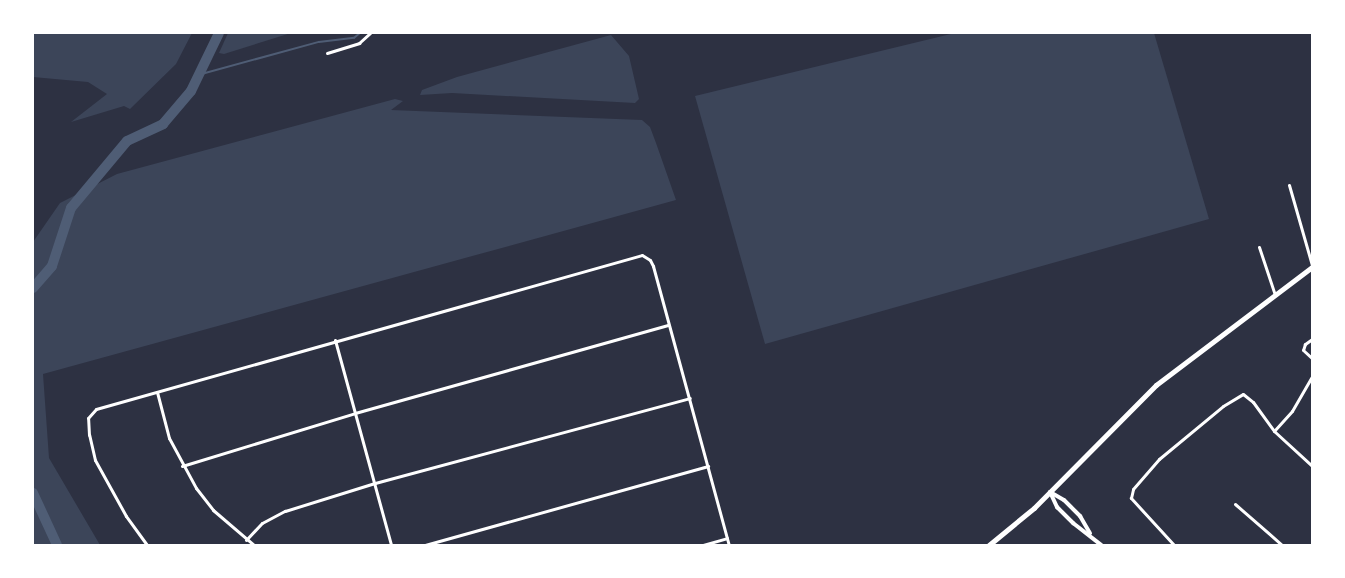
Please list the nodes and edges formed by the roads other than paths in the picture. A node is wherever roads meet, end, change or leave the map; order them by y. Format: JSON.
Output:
{"nodes":[{"id":1,"x":370,"y":33,"type":"edge"},
{"id":2,"x":327,"y":53,"type":"dead end"},
{"id":3,"x":1289,"y":185,"type":"dead end"},
{"id":4,"x":1258,"y":247,"type":"dead end"},
{"id":5,"x":1312,"y":266,"type":"edge"},
{"id":6,"x":1275,"y":295,"type":"junction"},
{"id":7,"x":668,"y":325,"type":"junction"},
{"id":8,"x":1312,"y":339,"type":"edge"},
{"id":9,"x":334,"y":340,"type":"junction"},
{"id":10,"x":1312,"y":358,"type":"edge"},
{"id":11,"x":1312,"y":377,"type":"edge"},
{"id":12,"x":157,"y":392,"type":"junction"},
{"id":13,"x":690,"y":398,"type":"junction"},
{"id":14,"x":355,"y":413,"type":"junction"},
{"id":15,"x":1274,"y":431,"type":"junction"},
{"id":16,"x":182,"y":466,"type":"junction"},
{"id":17,"x":708,"y":466,"type":"junction"},
{"id":18,"x":1312,"y":466,"type":"edge"},
{"id":19,"x":375,"y":483,"type":"junction"},
{"id":20,"x":1050,"y":492,"type":"junction"},
{"id":21,"x":1235,"y":504,"type":"dead end"},
{"id":22,"x":1092,"y":536,"type":"junction"},
{"id":23,"x":727,"y":538,"type":"junction"},
{"id":24,"x":246,"y":540,"type":"junction"},
{"id":25,"x":147,"y":545,"type":"edge"},
{"id":26,"x":254,"y":545,"type":"edge"},
{"id":27,"x":391,"y":545,"type":"edge"},
{"id":28,"x":425,"y":545,"type":"edge"},
{"id":29,"x":703,"y":545,"type":"edge"},
{"id":30,"x":729,"y":545,"type":"edge"},
{"id":31,"x":989,"y":545,"type":"edge"},
{"id":32,"x":1101,"y":545,"type":"edge"},
{"id":33,"x":1174,"y":545,"type":"edge"},
{"id":34,"x":1281,"y":545,"type":"edge"}],
"edges":[{"from":1,"to":2,"type":"street"},
{"from":3,"to":5,"type":"street"},
{"from":4,"to":6,"type":"street"},
{"from":5,"to":6,"type":"main road"},
{"from":6,"to":20,"type":"main road"},
{"from":7,"to":9,"type":"street"},
{"from":7,"to":13,"type":"street"},
{"from":7,"to":14,"type":"street"},
{"from":8,"to":10,"type":"street"},
{"from":9,"to":12,"type":"street"},
{"from":9,"to":14,"type":"street"},
{"from":11,"to":15,"type":"street"},
{"from":12,"to":16,"type":"street"},
{"from":12,"to":25,"type":"street"},
{"from":13,"to":17,"type":"street"},
{"from":13,"to":19,"type":"street"},
{"from":14,"to":16,"type":"street"},
{"from":14,"to":19,"type":"street"},
{"from":15,"to":18,"type":"street"},
{"from":15,"to":33,"type":"street"},
{"from":16,"to":24,"type":"street"},
{"from":17,"to":23,"type":"street"},
{"from":17,"to":28,"type":"street"},
{"from":19,"to":24,"type":"street"},
{"from":19,"to":27,"type":"street"},
{"from":20,"to":22,"type":"street"},
{"from":20,"to":22,"type":"street"},
{"from":20,"to":31,"type":"main road"},
{"from":21,"to":34,"type":"street"},
{"from":22,"to":32,"type":"street"},
{"from":23,"to":29,"type":"street"},
{"from":23,"to":30,"type":"street"},
{"from":24,"to":26,"type":"street"}]}
